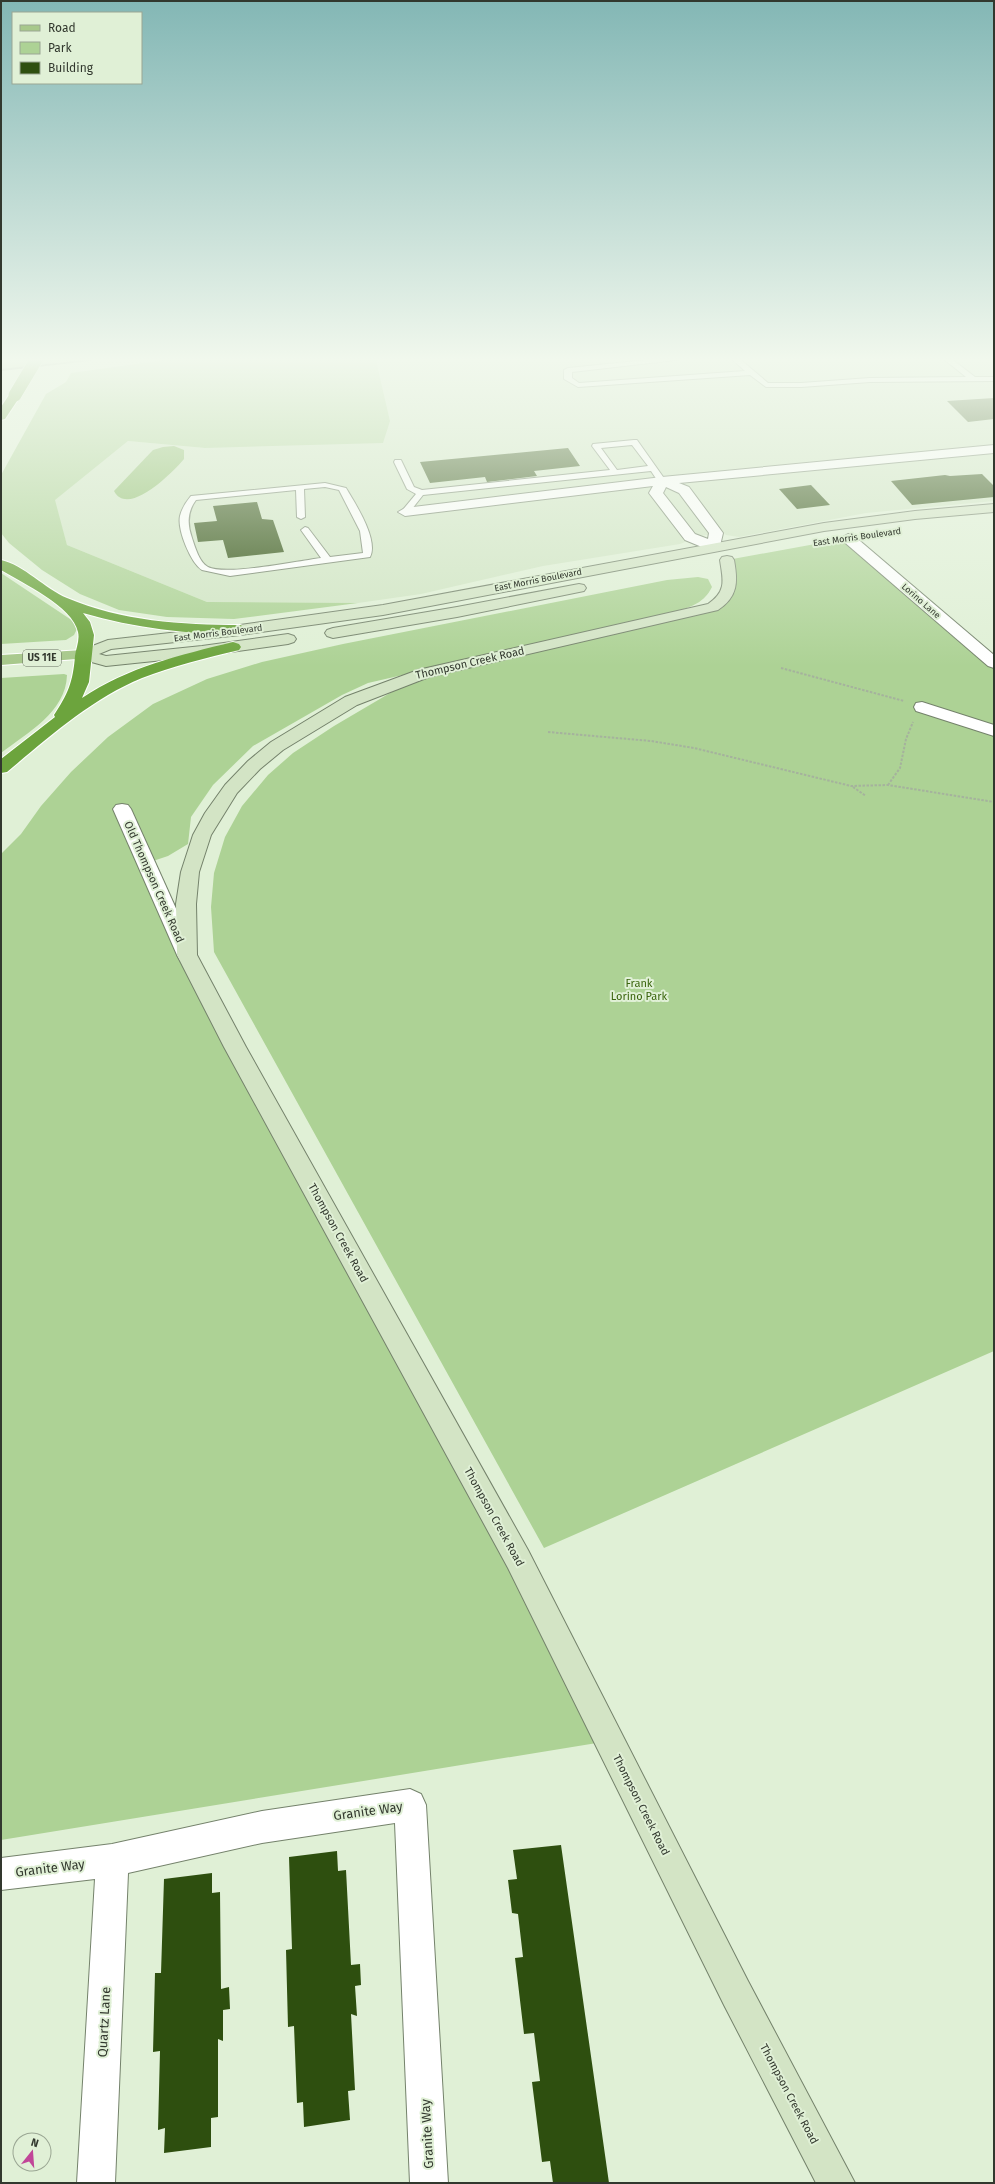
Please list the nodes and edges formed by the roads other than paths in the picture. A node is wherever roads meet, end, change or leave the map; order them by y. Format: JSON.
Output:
{"nodes":[{"id":1,"x":398,"y":462,"type":"dead end"},
{"id":2,"x":608,"y":462,"type":"edge"},
{"id":3,"x":648,"y":462,"type":"edge"},
{"id":4,"x":860,"y":462,"type":"edge"},
{"id":5,"x":652,"y":468,"type":"junction"},
{"id":6,"x":615,"y":472,"type":"junction"},
{"id":7,"x":662,"y":481,"type":"junction"},
{"id":8,"x":300,"y":488,"type":"junction"},
{"id":9,"x":421,"y":493,"type":"junction"},
{"id":10,"x":994,"y":508,"type":"edge"},
{"id":11,"x":405,"y":512,"type":"joint"},
{"id":12,"x":700,"y":512,"type":"junction"},
{"id":13,"x":672,"y":515,"type":"junction"},
{"id":14,"x":301,"y":517,"type":"dead end"},
{"id":15,"x":994,"y":521,"type":"edge"},
{"id":16,"x":929,"y":528,"type":"dead end"},
{"id":17,"x":305,"y":530,"type":"dead end"},
{"id":18,"x":900,"y":531,"type":"dead end"},
{"id":19,"x":842,"y":539,"type":"joint"},
{"id":20,"x":714,"y":548,"type":"junction"},
{"id":21,"x":330,"y":561,"type":"junction"},
{"id":22,"x":720,"y":562,"type":"junction"},
{"id":23,"x":1,"y":564,"type":"edge"},
{"id":24,"x":62,"y":601,"type":"junction"},
{"id":25,"x":240,"y":630,"type":"junction"},
{"id":26,"x":318,"y":635,"type":"dead end"},
{"id":27,"x":303,"y":637,"type":"dead end"},
{"id":28,"x":233,"y":647,"type":"junction"},
{"id":29,"x":83,"y":655,"type":"junction"},
{"id":30,"x":1,"y":660,"type":"edge"},
{"id":31,"x":994,"y":663,"type":"edge"},
{"id":32,"x":922,"y":707,"type":"road end"},
{"id":33,"x":54,"y":725,"type":"junction"},
{"id":34,"x":994,"y":731,"type":"edge"},
{"id":35,"x":1,"y":768,"type":"edge"},
{"id":36,"x":122,"y":810,"type":"dead end"},
{"id":37,"x":187,"y":955,"type":"junction"},
{"id":38,"x":112,"y":1860,"type":"junction"},
{"id":39,"x":1,"y":1874,"type":"edge"},
{"id":40,"x":96,"y":2183,"type":"edge"},
{"id":41,"x":429,"y":2183,"type":"edge"},
{"id":42,"x":836,"y":2183,"type":"edge"}],
"edges":[{"from":1,"to":9,"type":"lane"},
{"from":2,"to":6,"type":"lane"},
{"from":3,"to":5,"type":"lane"},
{"from":4,"to":7,"type":"street"},
{"from":5,"to":6,"type":"lane"},
{"from":5,"to":7,"type":"lane"},
{"from":6,"to":9,"type":"lane"},
{"from":7,"to":11,"type":"street"},
{"from":7,"to":12,"type":"street"},
{"from":7,"to":13,"type":"street"},
{"from":8,"to":14,"type":"lane"},
{"from":8,"to":21,"type":"lane"},
{"from":8,"to":21,"type":"lane"},
{"from":9,"to":11,"type":"lane"},
{"from":10,"to":20,"type":"main road","name":"East Morris Boulevard"},
{"from":12,"to":13,"type":"street"},
{"from":12,"to":20,"type":"street"},
{"from":13,"to":20,"type":"street"},
{"from":15,"to":16,"type":"main road"},
{"from":17,"to":21,"type":"lane"},
{"from":18,"to":19,"type":"main road","name":"East Morris Boulevard"},
{"from":19,"to":31,"type":"street","name":"Lorino Lane"},
{"from":20,"to":22,"type":"main road"},
{"from":20,"to":25,"type":"main road","name":"East Morris Boulevard"},
{"from":22,"to":26,"type":"main road","name":"East Morris Boulevard"},
{"from":22,"to":37,"type":"main road","name":"Thompson Creek Road"},
{"from":23,"to":24,"type":"highway"},
{"from":24,"to":25,"type":"highway"},
{"from":24,"to":29,"type":"highway"},
{"from":25,"to":29,"type":"main road","name":"East Morris Boulevard"},
{"from":27,"to":28,"type":"main road","name":"East Morris Boulevard"},
{"from":28,"to":29,"type":"main road","name":"East Morris Boulevard"},
{"from":28,"to":33,"type":"highway"},
{"from":29,"to":30,"type":"main road","name":"East Morris Boulevard","number":"US 11E"},
{"from":29,"to":33,"type":"highway"},
{"from":32,"to":34,"type":"street"},
{"from":33,"to":35,"type":"highway"},
{"from":36,"to":37,"type":"street","name":"Old Thompson Creek Road"},
{"from":37,"to":42,"type":"main road","name":"Thompson Creek Road"},
{"from":38,"to":39,"type":"street","name":"Granite Way"},
{"from":38,"to":40,"type":"street","name":"Quartz Lane"},
{"from":38,"to":41,"type":"street","name":"Granite Way"}]}
